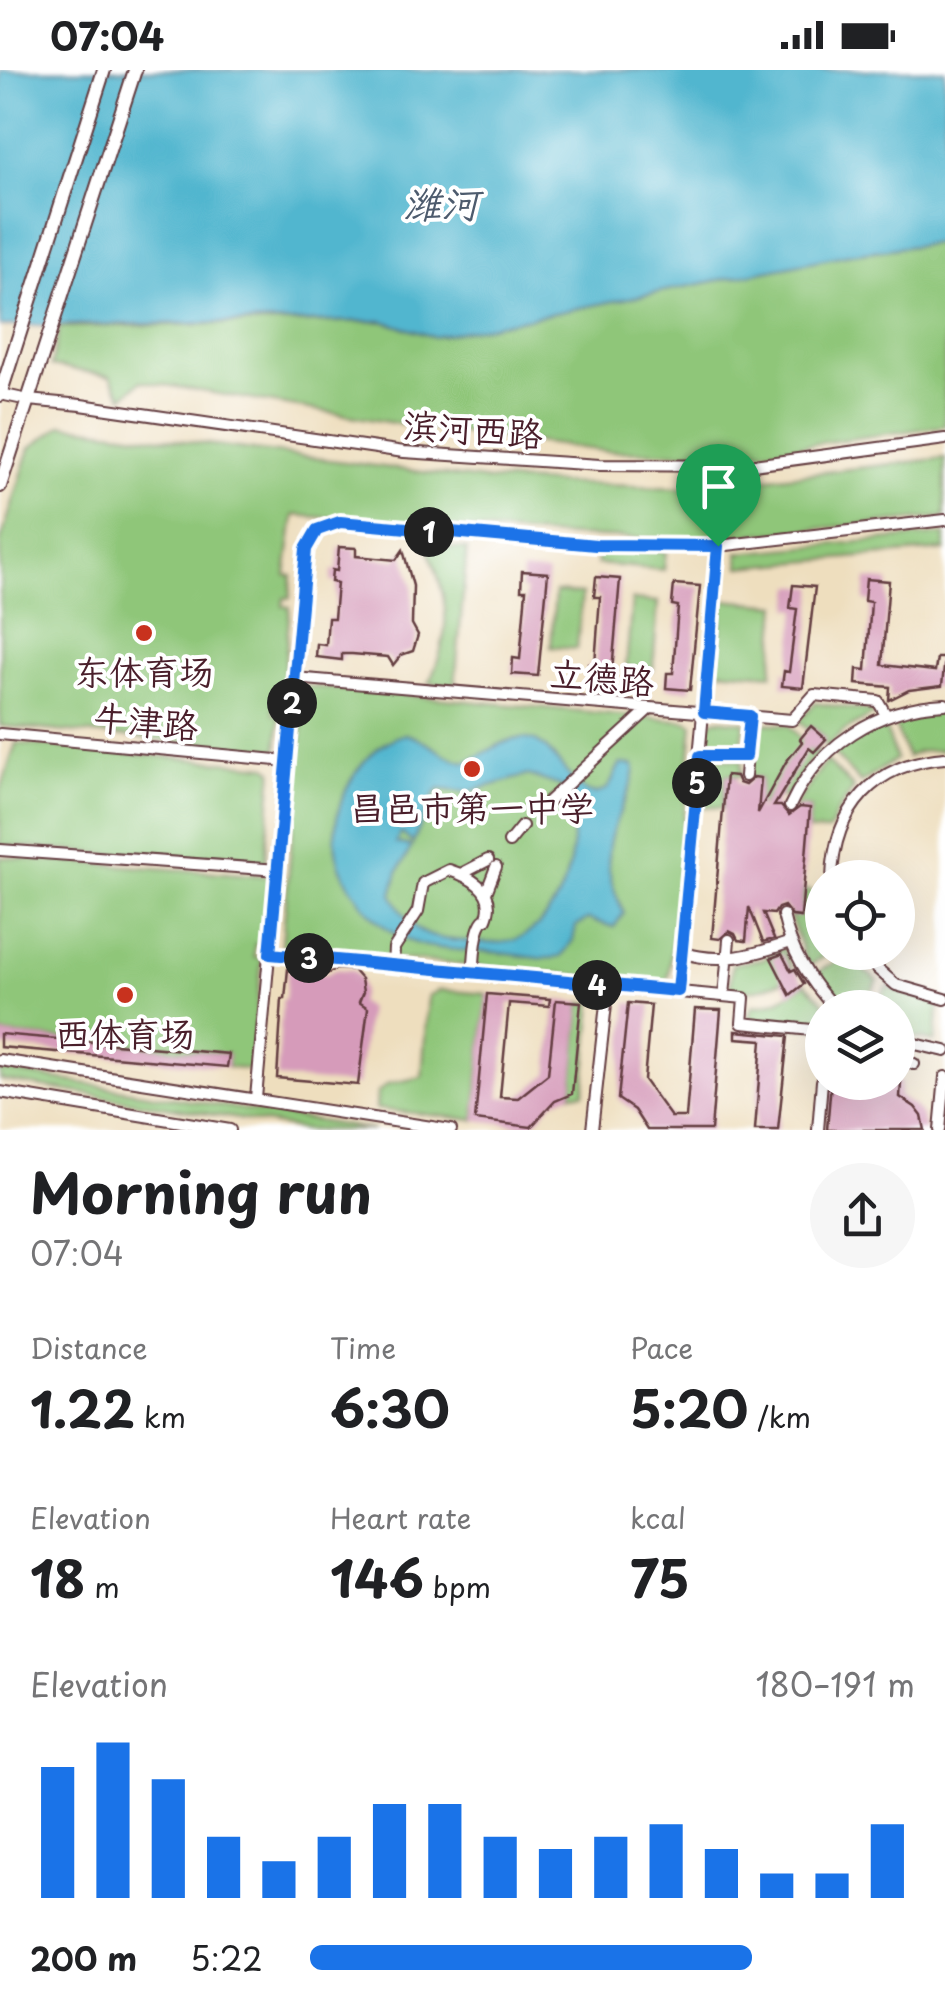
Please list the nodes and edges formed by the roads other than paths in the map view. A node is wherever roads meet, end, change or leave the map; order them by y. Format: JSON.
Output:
{"nodes":[{"id":1,"x":104,"y":70,"type":"edge"},
{"id":2,"x":136,"y":70,"type":"edge"},
{"id":3,"x":0,"y":394,"type":"edge"},
{"id":4,"x":28,"y":400,"type":"junction"},
{"id":5,"x":945,"y":439,"type":"edge"},
{"id":6,"x":0,"y":486,"type":"edge"},
{"id":7,"x":945,"y":520,"type":"edge"},
{"id":8,"x":718,"y":546,"type":"junction"},
{"id":9,"x":294,"y":678,"type":"junction"},
{"id":10,"x":945,"y":704,"type":"edge"},
{"id":11,"x":650,"y":708,"type":"junction"},
{"id":12,"x":704,"y":712,"type":"junction"},
{"id":13,"x":886,"y":715,"type":"junction"},
{"id":14,"x":750,"y":716,"type":"junction"},
{"id":15,"x":0,"y":734,"type":"edge"},
{"id":16,"x":700,"y":756,"type":"junction"},
{"id":17,"x":746,"y":756,"type":"junction"},
{"id":18,"x":945,"y":758,"type":"edge"},
{"id":19,"x":287,"y":761,"type":"junction"},
{"id":20,"x":745,"y":776,"type":"dead end"},
{"id":21,"x":790,"y":806,"type":"dead end"},
{"id":22,"x":537,"y":812,"type":"dead end"},
{"id":23,"x":522,"y":826,"type":"dead end"},
{"id":24,"x":509,"y":842,"type":"dead end"},
{"id":25,"x":0,"y":850,"type":"edge"},
{"id":26,"x":834,"y":860,"type":"edge"},
{"id":27,"x":279,"y":870,"type":"junction"},
{"id":28,"x":461,"y":874,"type":"junction"},
{"id":29,"x":486,"y":893,"type":"junction"},
{"id":30,"x":783,"y":915,"type":"dead end"},
{"id":31,"x":729,"y":940,"type":"dead end"},
{"id":32,"x":791,"y":942,"type":"junction"},
{"id":33,"x":681,"y":952,"type":"junction"},
{"id":34,"x":270,"y":954,"type":"junction"},
{"id":35,"x":728,"y":959,"type":"junction"},
{"id":36,"x":393,"y":966,"type":"junction"},
{"id":37,"x":879,"y":970,"type":"edge"},
{"id":38,"x":473,"y":974,"type":"junction"},
{"id":39,"x":608,"y":986,"type":"junction"},
{"id":40,"x":819,"y":990,"type":"edge"},
{"id":41,"x":678,"y":991,"type":"junction"},
{"id":42,"x":724,"y":996,"type":"junction"},
{"id":43,"x":945,"y":999,"type":"edge"},
{"id":44,"x":805,"y":1030,"type":"edge"},
{"id":45,"x":915,"y":1044,"type":"edge"},
{"id":46,"x":945,"y":1051,"type":"edge"},
{"id":47,"x":0,"y":1060,"type":"edge"},
{"id":48,"x":945,"y":1077,"type":"edge"},
{"id":49,"x":0,"y":1092,"type":"edge"},
{"id":50,"x":256,"y":1098,"type":"junction"},
{"id":51,"x":820,"y":1100,"type":"edge"},
{"id":52,"x":230,"y":1130,"type":"edge"},
{"id":53,"x":451,"y":1130,"type":"edge"},
{"id":54,"x":592,"y":1130,"type":"edge"},
{"id":55,"x":818,"y":1130,"type":"edge"},
{"id":56,"x":940,"y":1130,"type":"edge"}],
"edges":[{"from":1,"to":3,"type":"main road"},
{"from":2,"to":4,"type":"main road"},
{"from":3,"to":4,"type":"street","name":"滨河西路"},
{"from":4,"to":5,"type":"street","name":"滨河西路"},
{"from":4,"to":6,"type":"main road"},
{"from":7,"to":8,"type":"street"},
{"from":8,"to":9,"type":"street"},
{"from":8,"to":12,"type":"street"},
{"from":9,"to":11,"type":"street","name":"立德路"},
{"from":9,"to":19,"type":"street"},
{"from":10,"to":13,"type":"street"},
{"from":11,"to":12,"type":"street","name":"立德路"},
{"from":11,"to":22,"type":"street"},
{"from":12,"to":14,"type":"street","name":"立德路"},
{"from":12,"to":16,"type":"street"},
{"from":13,"to":14,"type":"street","name":"立德路"},
{"from":13,"to":21,"type":"street"},
{"from":14,"to":17,"type":"street"},
{"from":15,"to":19,"type":"street","name":"牛津路"},
{"from":16,"to":17,"type":"street"},
{"from":16,"to":33,"type":"street"},
{"from":17,"to":20,"type":"street"},
{"from":18,"to":26,"type":"street"},
{"from":19,"to":27,"type":"street"},
{"from":23,"to":24,"type":"street"},
{"from":25,"to":27,"type":"street"},
{"from":27,"to":34,"type":"street"},
{"from":28,"to":29,"type":"street"},
{"from":28,"to":29,"type":"street"},
{"from":28,"to":36,"type":"street"},
{"from":29,"to":38,"type":"street"},
{"from":30,"to":32,"type":"street"},
{"from":31,"to":35,"type":"street"},
{"from":32,"to":35,"type":"street"},
{"from":32,"to":40,"type":"street"},
{"from":33,"to":35,"type":"street"},
{"from":33,"to":41,"type":"street"},
{"from":34,"to":36,"type":"street"},
{"from":34,"to":50,"type":"street"},
{"from":35,"to":42,"type":"street"},
{"from":36,"to":38,"type":"street"},
{"from":37,"to":43,"type":"street"},
{"from":38,"to":39,"type":"street"},
{"from":39,"to":41,"type":"street"},
{"from":39,"to":54,"type":"street"},
{"from":41,"to":42,"type":"street"},
{"from":42,"to":44,"type":"street"},
{"from":45,"to":46,"type":"street"},
{"from":47,"to":50,"type":"street"},
{"from":48,"to":56,"type":"street"},
{"from":49,"to":52,"type":"street"},
{"from":50,"to":53,"type":"street"},
{"from":51,"to":55,"type":"street"}]}
